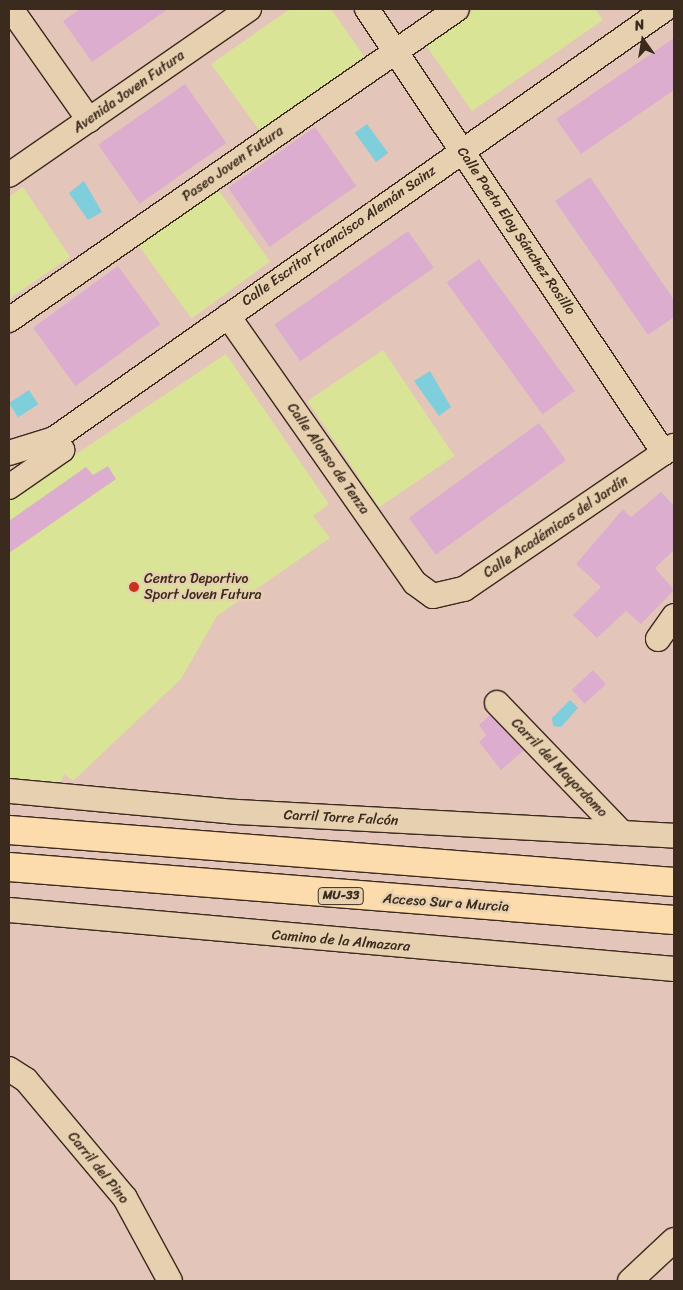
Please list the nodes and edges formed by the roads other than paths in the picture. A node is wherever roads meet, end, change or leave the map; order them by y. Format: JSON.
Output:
{"nodes":[{"id":1,"x":12,"y":9,"type":"edge"},
{"id":2,"x":249,"y":9,"type":"edge"},
{"id":3,"x":367,"y":9,"type":"edge"},
{"id":4,"x":457,"y":9,"type":"edge"},
{"id":5,"x":665,"y":9,"type":"edge"},
{"id":6,"x":395,"y":51,"type":"junction"},
{"id":7,"x":89,"y":120,"type":"junction"},
{"id":8,"x":461,"y":150,"type":"junction"},
{"id":9,"x":9,"y":175,"type":"edge"},
{"id":10,"x":228,"y":316,"type":"junction"},
{"id":11,"x":9,"y":320,"type":"edge"},
{"id":12,"x":54,"y":439,"type":"junction"},
{"id":13,"x":669,"y":450,"type":"edge"},
{"id":14,"x":9,"y":453,"type":"edge"},
{"id":15,"x":9,"y":487,"type":"edge"},
{"id":16,"x":433,"y":596,"type":"joint"},
{"id":17,"x":674,"y":616,"type":"edge"},
{"id":18,"x":658,"y":639,"type":"dead end"},
{"id":19,"x":496,"y":703,"type":"dead end"},
{"id":20,"x":9,"y":791,"type":"edge"},
{"id":21,"x":9,"y":830,"type":"edge"},
{"id":22,"x":622,"y":833,"type":"junction"},
{"id":23,"x":674,"y":836,"type":"edge"},
{"id":24,"x":9,"y":867,"type":"edge"},
{"id":25,"x":674,"y":882,"type":"edge"},
{"id":26,"x":9,"y":910,"type":"edge"},
{"id":27,"x":674,"y":920,"type":"edge"},
{"id":28,"x":674,"y":968,"type":"edge"},
{"id":29,"x":9,"y":1069,"type":"edge"},
{"id":30,"x":674,"y":1240,"type":"edge"},
{"id":31,"x":170,"y":1281,"type":"edge"},
{"id":32,"x":630,"y":1281,"type":"edge"}],
"edges":[{"from":1,"to":7,"type":"street"},
{"from":2,"to":7,"type":"street","name":"Avenida Joven Futura"},
{"from":3,"to":6,"type":"street","name":"Calle Poeta Eloy Sánchez Rosillo"},
{"from":4,"to":6,"type":"street","name":"Paseo Joven Futura"},
{"from":5,"to":8,"type":"street","name":"Calle Escritor Francisco Alemán Sainz"},
{"from":6,"to":8,"type":"street","name":"Calle Poeta Eloy Sánchez Rosillo"},
{"from":6,"to":11,"type":"street","name":"Paseo Joven Futura"},
{"from":7,"to":9,"type":"street","name":"Avenida Joven Futura"},
{"from":8,"to":10,"type":"street","name":"Calle Escritor Francisco Alemán Sainz"},
{"from":8,"to":13,"type":"street","name":"Calle Poeta Eloy Sánchez Rosillo"},
{"from":10,"to":12,"type":"street","name":"Calle Escritor Francisco Alemán Sainz"},
{"from":10,"to":16,"type":"street","name":"Calle Alonso de Tenza"},
{"from":12,"to":14,"type":"street","name":"Calle Escritor Francisco Alemán Sainz"},
{"from":12,"to":15,"type":"street"},
{"from":13,"to":16,"type":"street","name":"Calle Académicas del Jardín"},
{"from":17,"to":18,"type":"street"},
{"from":19,"to":22,"type":"street","name":"Carril del Mayordomo"},
{"from":20,"to":22,"type":"street","name":"Carril Torre Falcón"},
{"from":21,"to":25,"type":"highway"},
{"from":22,"to":23,"type":"street","name":"Carril Torre Falcón"},
{"from":24,"to":27,"type":"highway","name":"Acceso Sur a Murcia","number":"MU-33"},
{"from":26,"to":28,"type":"street","name":"Camino de la Almazara"},
{"from":29,"to":31,"type":"street","name":"Carril del Pino"},
{"from":30,"to":32,"type":"street"}]}
